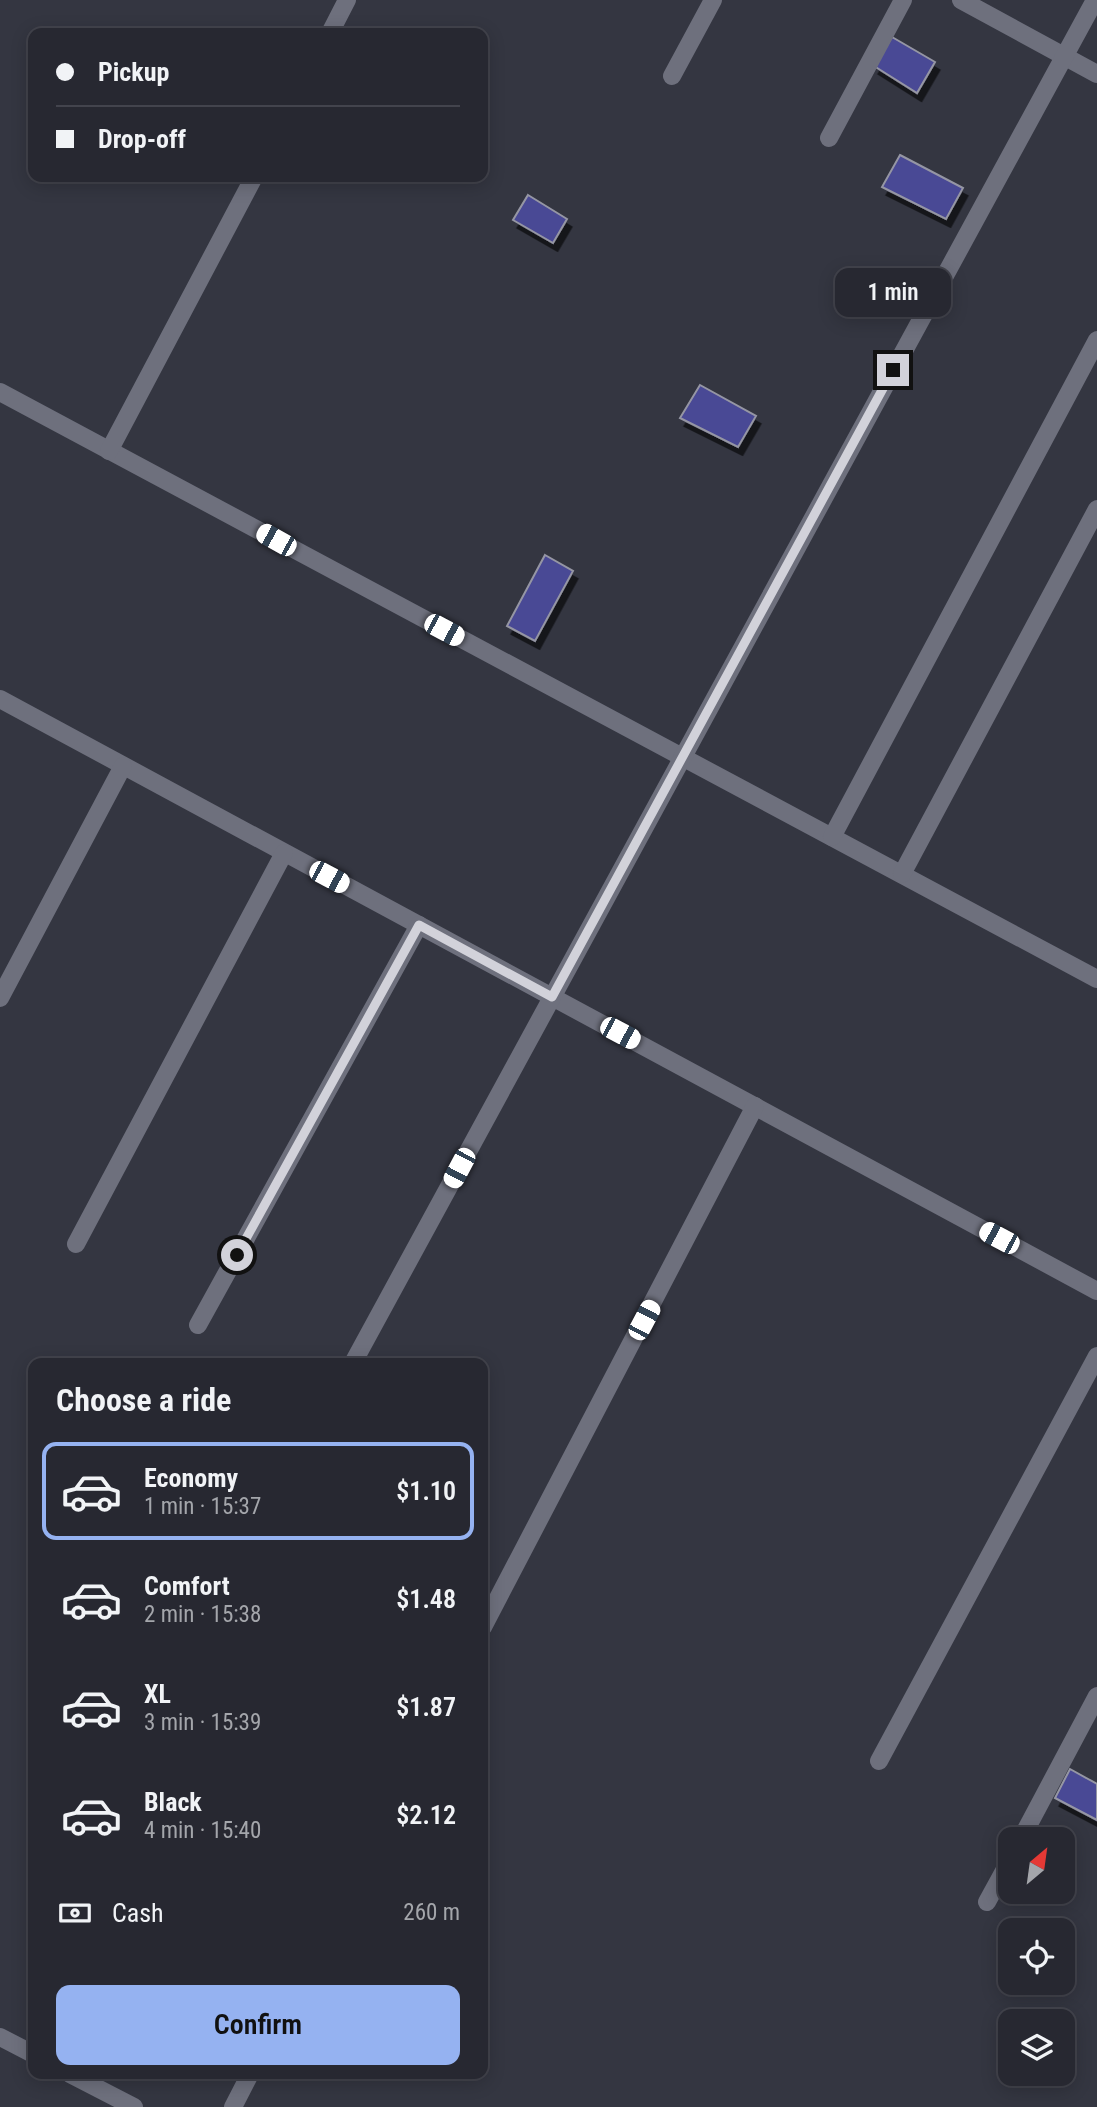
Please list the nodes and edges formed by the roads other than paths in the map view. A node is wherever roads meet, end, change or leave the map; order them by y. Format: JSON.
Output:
{"nodes":[{"id":1,"x":347,"y":0,"type":"edge"},
{"id":2,"x":713,"y":0,"type":"edge"},
{"id":3,"x":902,"y":0,"type":"edge"},
{"id":4,"x":961,"y":0,"type":"edge"},
{"id":5,"x":1095,"y":0,"type":"edge"},
{"id":6,"x":333,"y":28,"type":"edge"},
{"id":7,"x":1064,"y":56,"type":"junction"},
{"id":8,"x":1097,"y":74,"type":"edge"},
{"id":9,"x":671,"y":76,"type":"dead end"},
{"id":10,"x":829,"y":138,"type":"dead end"},
{"id":11,"x":251,"y":182,"type":"edge"},
{"id":12,"x":1097,"y":340,"type":"edge"},
{"id":13,"x":0,"y":392,"type":"edge"},
{"id":14,"x":109,"y":451,"type":"junction"},
{"id":15,"x":1097,"y":509,"type":"edge"},
{"id":16,"x":0,"y":699,"type":"edge"},
{"id":17,"x":683,"y":758,"type":"junction"},
{"id":18,"x":123,"y":766,"type":"junction"},
{"id":19,"x":832,"y":837,"type":"junction"},
{"id":20,"x":284,"y":853,"type":"junction"},
{"id":21,"x":902,"y":874,"type":"junction"},
{"id":22,"x":419,"y":925,"type":"junction"},
{"id":23,"x":1097,"y":979,"type":"edge"},
{"id":24,"x":552,"y":997,"type":"junction"},
{"id":25,"x":0,"y":998,"type":"edge"},
{"id":26,"x":755,"y":1106,"type":"junction"},
{"id":27,"x":76,"y":1244,"type":"dead end"},
{"id":28,"x":1097,"y":1290,"type":"edge"},
{"id":29,"x":198,"y":1325,"type":"dead end"},
{"id":30,"x":1097,"y":1356,"type":"edge"},
{"id":31,"x":356,"y":1358,"type":"edge"},
{"id":32,"x":488,"y":1618,"type":"edge"},
{"id":33,"x":1097,"y":1696,"type":"edge"},
{"id":34,"x":879,"y":1761,"type":"dead end"},
{"id":35,"x":1027,"y":1827,"type":"edge"},
{"id":36,"x":998,"y":1882,"type":"edge"},
{"id":37,"x":987,"y":1902,"type":"dead end"},
{"id":38,"x":0,"y":2037,"type":"edge"},
{"id":39,"x":28,"y":2051,"type":"edge"},
{"id":40,"x":81,"y":2079,"type":"edge"},
{"id":41,"x":247,"y":2079,"type":"edge"},
{"id":42,"x":134,"y":2107,"type":"edge"},
{"id":43,"x":233,"y":2107,"type":"edge"}],
"edges":[{"from":1,"to":6,"type":"street"},
{"from":2,"to":9,"type":"street"},
{"from":3,"to":10,"type":"street"},
{"from":4,"to":7,"type":"street"},
{"from":5,"to":7,"type":"street"},
{"from":7,"to":8,"type":"street"},
{"from":7,"to":17,"type":"street"},
{"from":11,"to":14,"type":"street"},
{"from":12,"to":19,"type":"street"},
{"from":13,"to":14,"type":"street"},
{"from":14,"to":17,"type":"street"},
{"from":15,"to":21,"type":"street"},
{"from":16,"to":18,"type":"street"},
{"from":17,"to":19,"type":"street"},
{"from":17,"to":24,"type":"street"},
{"from":18,"to":20,"type":"street"},
{"from":18,"to":25,"type":"street"},
{"from":19,"to":21,"type":"street"},
{"from":20,"to":22,"type":"street"},
{"from":20,"to":27,"type":"street"},
{"from":21,"to":23,"type":"street"},
{"from":22,"to":24,"type":"street"},
{"from":22,"to":29,"type":"street"},
{"from":24,"to":26,"type":"street"},
{"from":24,"to":31,"type":"street"},
{"from":26,"to":28,"type":"street"},
{"from":26,"to":32,"type":"street"},
{"from":30,"to":34,"type":"street"},
{"from":33,"to":35,"type":"street"},
{"from":36,"to":37,"type":"street"},
{"from":38,"to":39,"type":"street"},
{"from":40,"to":42,"type":"street"},
{"from":41,"to":43,"type":"street"}]}
